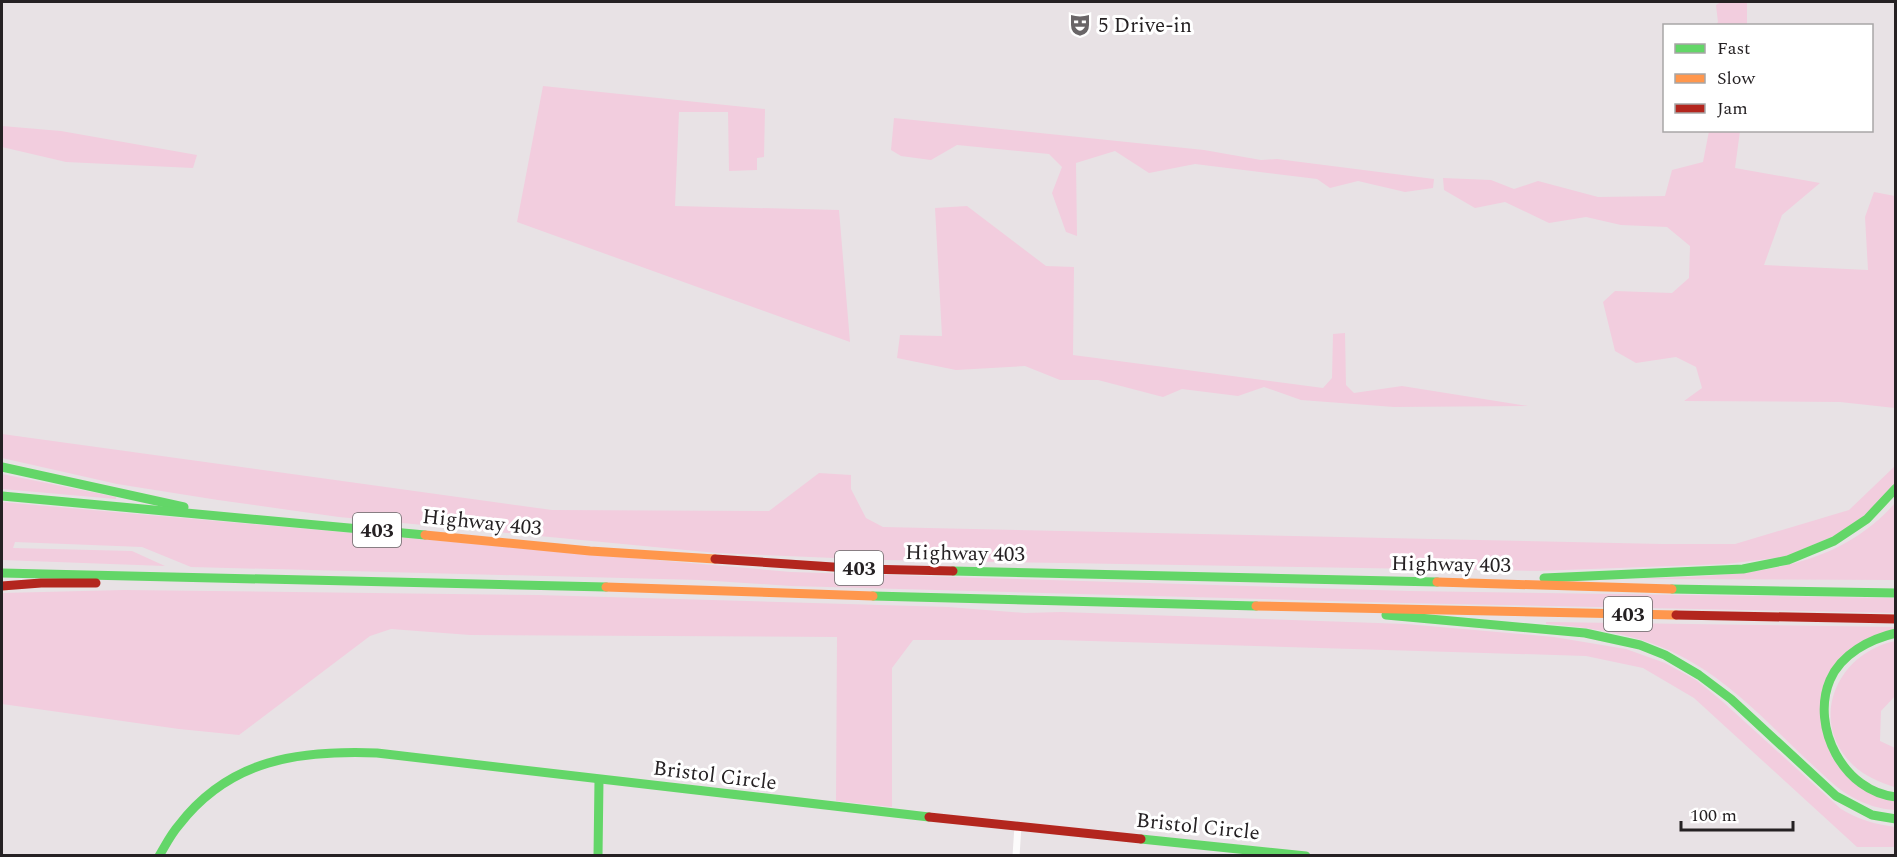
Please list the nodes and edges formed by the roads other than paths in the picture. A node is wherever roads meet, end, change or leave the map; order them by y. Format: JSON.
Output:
{"nodes":[{"id":1,"x":2,"y":467,"type":"edge"},
{"id":2,"x":1896,"y":488,"type":"edge"},
{"id":3,"x":2,"y":496,"type":"edge"},
{"id":4,"x":220,"y":515,"type":"junction"},
{"id":5,"x":2,"y":573,"type":"edge"},
{"id":6,"x":153,"y":576,"type":"junction"},
{"id":7,"x":1496,"y":583,"type":"junction"},
{"id":8,"x":2,"y":586,"type":"edge"},
{"id":9,"x":1896,"y":592,"type":"edge"},
{"id":10,"x":1361,"y":609,"type":"junction"},
{"id":11,"x":1896,"y":619,"type":"edge"},
{"id":12,"x":1896,"y":633,"type":"edge"},
{"id":13,"x":598,"y":780,"type":"junction"},
{"id":14,"x":1896,"y":797,"type":"edge"},
{"id":15,"x":1896,"y":819,"type":"edge"},
{"id":16,"x":1018,"y":826,"type":"junction"},
{"id":17,"x":1261,"y":853,"type":"edge"},
{"id":18,"x":159,"y":855,"type":"edge"},
{"id":19,"x":598,"y":855,"type":"edge"},
{"id":20,"x":1016,"y":855,"type":"edge"},
{"id":21,"x":1306,"y":855,"type":"edge"}],
"edges":[{"from":1,"to":4,"type":"main road"},
{"from":2,"to":7,"type":"main road"},
{"from":3,"to":4,"type":"main road","name":"Highway 403","number":"403"},
{"from":4,"to":7,"type":"main road","name":"Highway 403","number":"403"},
{"from":5,"to":6,"type":"main road","number":"403"},
{"from":6,"to":8,"type":"main road"},
{"from":6,"to":10,"type":"main road","number":"403"},
{"from":7,"to":9,"type":"main road","name":"Highway 403","number":"403"},
{"from":10,"to":11,"type":"main road","number":"403"},
{"from":10,"to":15,"type":"main road"},
{"from":12,"to":14,"type":"main road"},
{"from":13,"to":16,"type":"main road","name":"Bristol Circle"},
{"from":13,"to":18,"type":"main road","name":"Bristol Circle"},
{"from":13,"to":19,"type":"main road"},
{"from":16,"to":17,"type":"main road","name":"Bristol Circle"},
{"from":16,"to":20,"type":"street"},
{"from":17,"to":21,"type":"main road","name":"Bristol Circle"}]}
